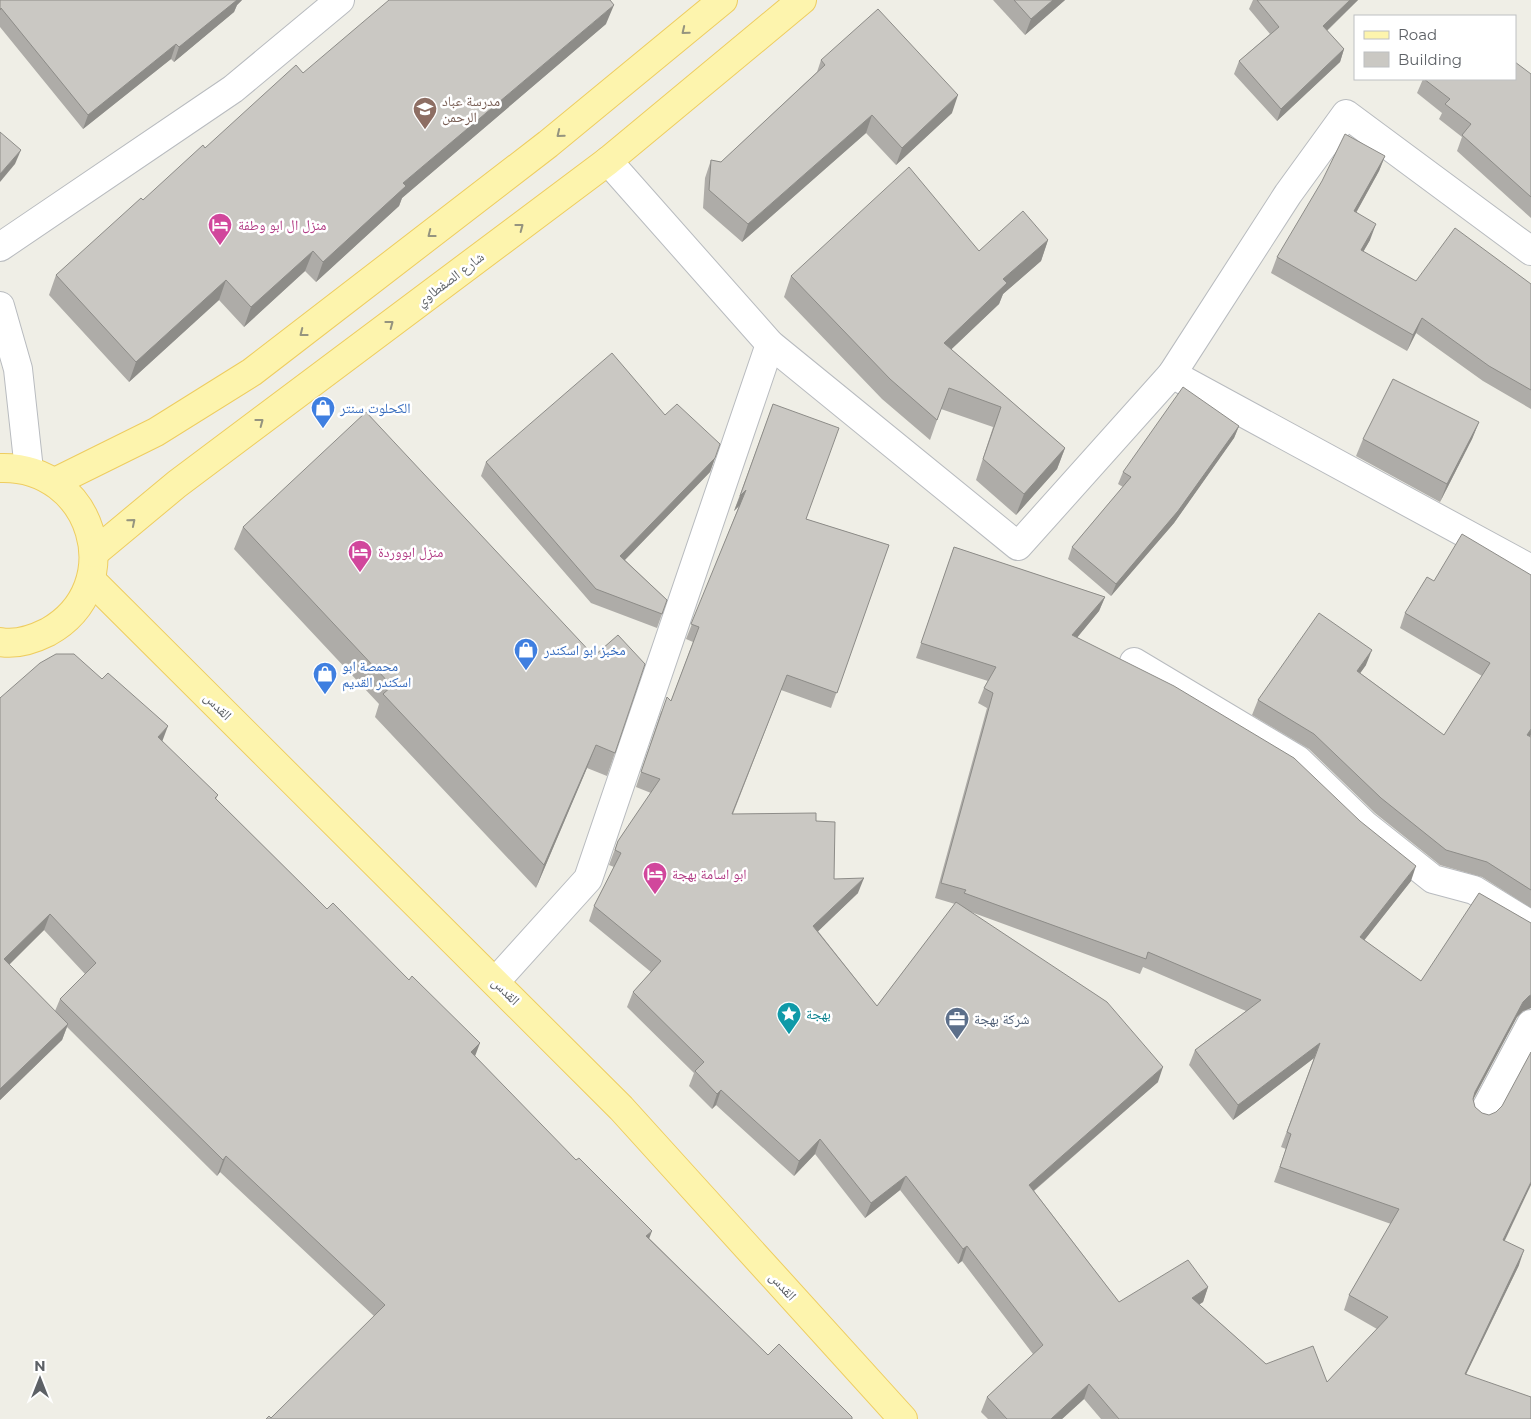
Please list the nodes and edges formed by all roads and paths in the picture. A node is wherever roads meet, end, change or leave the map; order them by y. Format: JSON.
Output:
{"nodes":[{"id":1,"x":340,"y":0,"type":"edge"},
{"id":2,"x":723,"y":0,"type":"edge"},
{"id":3,"x":802,"y":0,"type":"edge"},
{"id":4,"x":608,"y":161,"type":"junction"},
{"id":5,"x":0,"y":247,"type":"edge"},
{"id":6,"x":1531,"y":251,"type":"edge"},
{"id":7,"x":0,"y":306,"type":"edge"},
{"id":8,"x":770,"y":344,"type":"junction"},
{"id":9,"x":1172,"y":374,"type":"junction"},
{"id":10,"x":0,"y":468,"type":"edge"},
{"id":11,"x":29,"y":470,"type":"junction"},
{"id":12,"x":55,"y":482,"type":"junction"},
{"id":13,"x":94,"y":553,"type":"junction"},
{"id":14,"x":1531,"y":569,"type":"edge"},
{"id":15,"x":91,"y":580,"type":"junction"},
{"id":16,"x":2,"y":644,"type":"edge"},
{"id":17,"x":1134,"y":662,"type":"dead end"},
{"id":18,"x":1531,"y":925,"type":"edge"},
{"id":19,"x":496,"y":981,"type":"junction"},
{"id":20,"x":1531,"y":1024,"type":"edge"},
{"id":21,"x":1483,"y":1114,"type":"edge"},
{"id":22,"x":903,"y":1419,"type":"edge"}],
"edges":[{"from":1,"to":5,"type":"street"},
{"from":2,"to":12,"type":"main road","one_way":true},
{"from":3,"to":4,"type":"main road","name":"شارع الصفطاوي"},
{"from":4,"to":8,"type":"street"},
{"from":13,"to":4,"type":"main road","name":"شارع الصفطاوي","one_way":true},
{"from":6,"to":9,"type":"street"},
{"from":7,"to":11,"type":"street"},
{"from":8,"to":9,"type":"street"},
{"from":8,"to":19,"type":"street"},
{"from":9,"to":14,"type":"street"},
{"from":10,"to":11,"type":"main road"},
{"from":11,"to":12,"type":"main road"},
{"from":12,"to":13,"type":"main road"},
{"from":13,"to":15,"type":"main road"},
{"from":15,"to":16,"type":"main road"},
{"from":15,"to":19,"type":"main road","name":"القدس"},
{"from":17,"to":18,"type":"street"},
{"from":19,"to":22,"type":"main road","name":"القدس"},
{"from":20,"to":21,"type":"street"}]}
